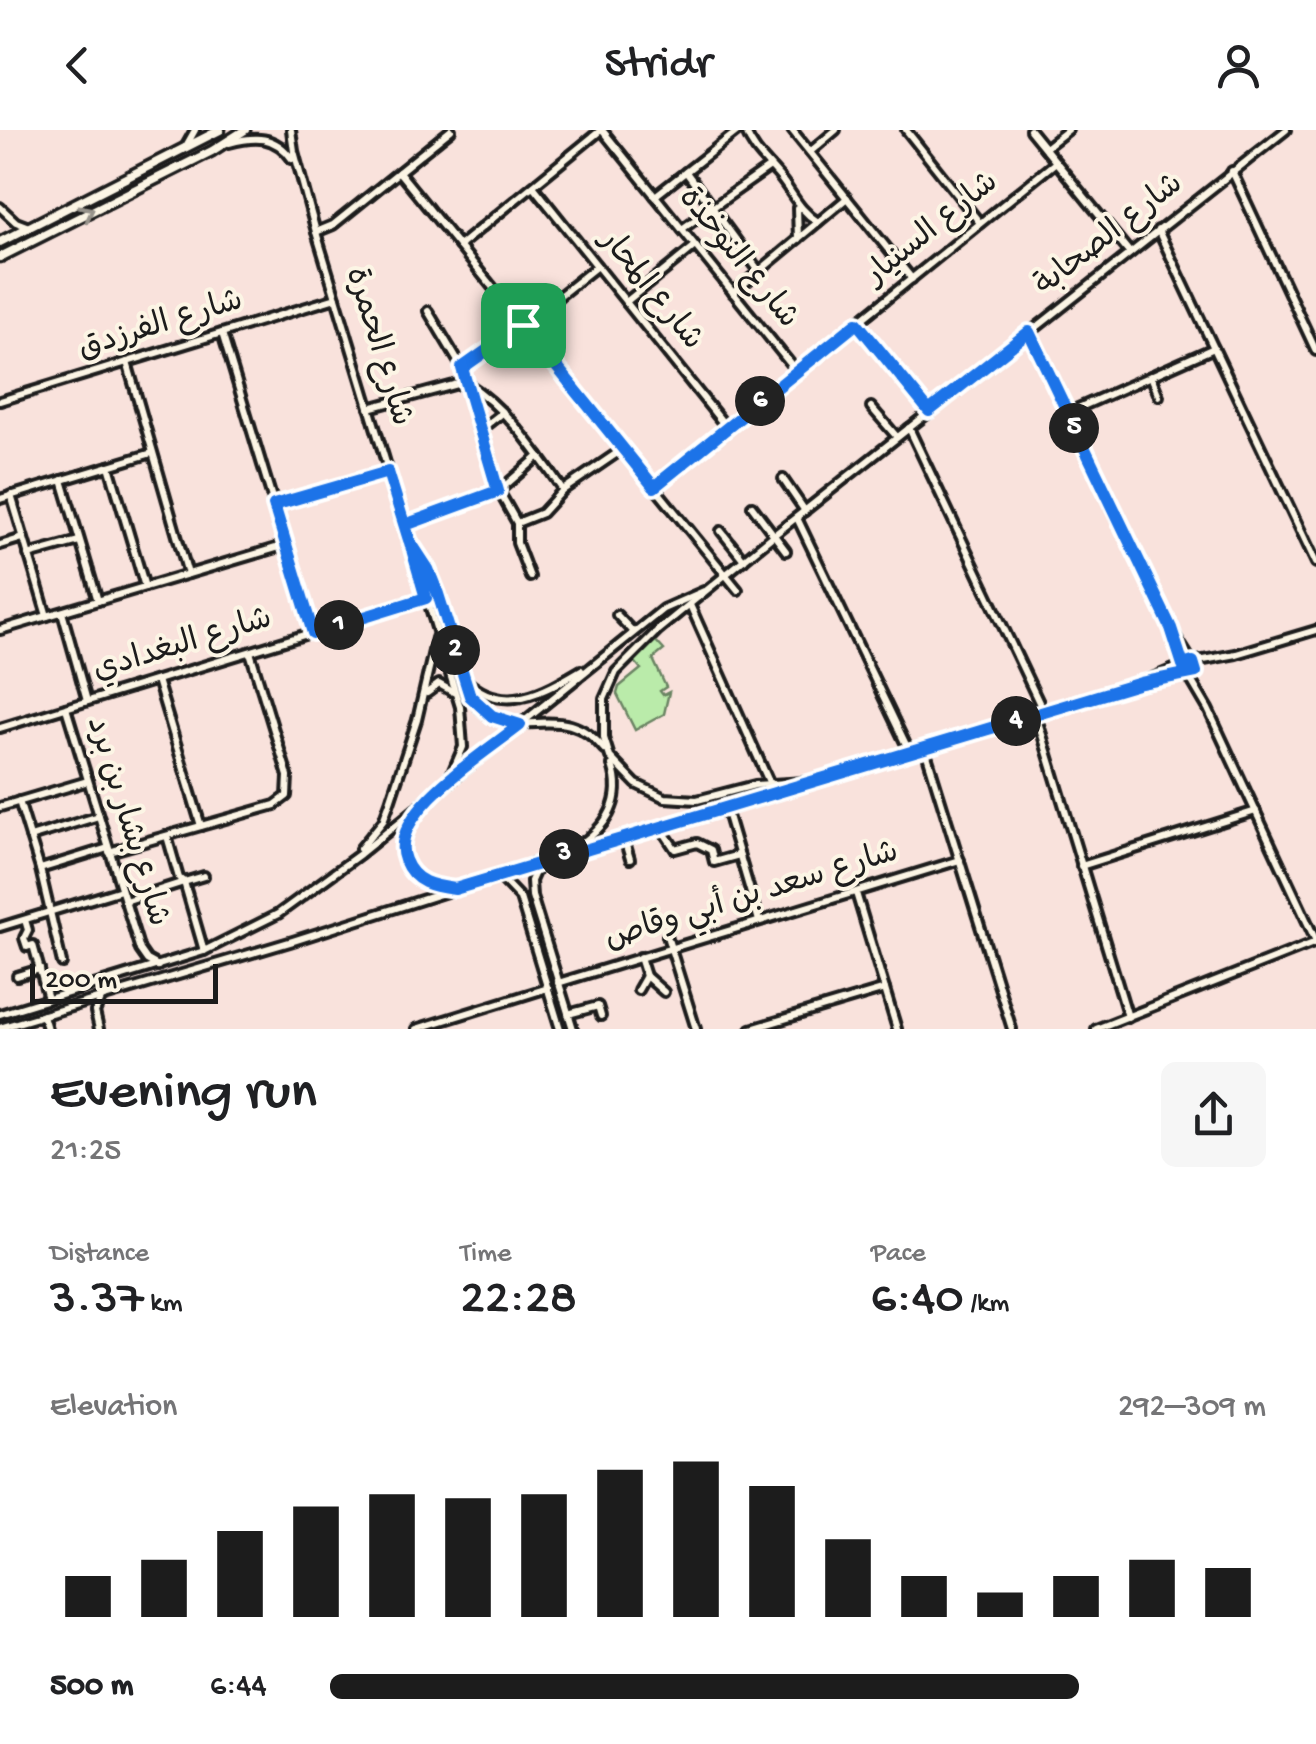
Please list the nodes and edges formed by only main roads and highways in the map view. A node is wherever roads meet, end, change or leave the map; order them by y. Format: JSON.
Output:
{"nodes":[{"id":1,"x":220,"y":130,"type":"edge"},
{"id":2,"x":245,"y":130,"type":"edge"},
{"id":3,"x":0,"y":242,"type":"edge"},
{"id":4,"x":0,"y":257,"type":"edge"}],
"edges":[{"from":1,"to":3,"type":"main road"},
{"from":4,"to":2,"type":"main road","one_way":true}]}
